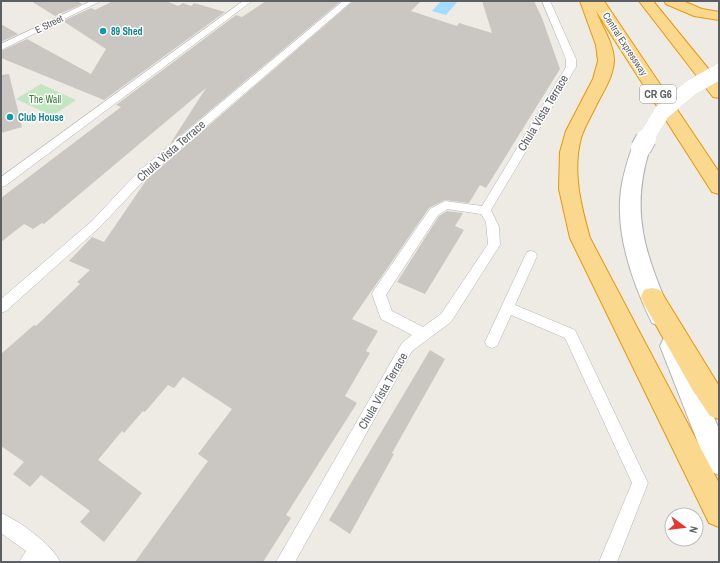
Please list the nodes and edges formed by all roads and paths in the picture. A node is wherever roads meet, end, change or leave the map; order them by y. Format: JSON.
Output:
{"nodes":[{"id":1,"x":96,"y":1,"type":"edge"},
{"id":2,"x":348,"y":1,"type":"edge"},
{"id":3,"x":546,"y":1,"type":"edge"},
{"id":4,"x":587,"y":1,"type":"edge"},
{"id":5,"x":597,"y":1,"type":"edge"},
{"id":6,"x":646,"y":1,"type":"edge"},
{"id":7,"x":671,"y":1,"type":"edge"},
{"id":8,"x":243,"y":2,"type":"edge"},
{"id":9,"x":719,"y":16,"type":"edge"},
{"id":10,"x":1,"y":47,"type":"edge"},
{"id":11,"x":719,"y":72,"type":"edge"},
{"id":12,"x":719,"y":93,"type":"edge"},
{"id":13,"x":1,"y":183,"type":"edge"},
{"id":14,"x":719,"y":187,"type":"edge"},
{"id":15,"x":485,"y":211,"type":"junction"},
{"id":16,"x":531,"y":256,"type":"dead end"},
{"id":17,"x":652,"y":297,"type":"junction"},
{"id":18,"x":1,"y":307,"type":"edge"},
{"id":19,"x":508,"y":308,"type":"junction"},
{"id":20,"x":424,"y":334,"type":"junction"},
{"id":21,"x":492,"y":342,"type":"dead end"},
{"id":22,"x":719,"y":407,"type":"edge"},
{"id":23,"x":719,"y":461,"type":"edge"},
{"id":24,"x":719,"y":513,"type":"edge"},
{"id":25,"x":1,"y":522,"type":"edge"},
{"id":26,"x":33,"y":556,"type":"edge"},
{"id":27,"x":51,"y":562,"type":"edge"},
{"id":28,"x":285,"y":562,"type":"edge"},
{"id":29,"x":608,"y":562,"type":"edge"}],
"edges":[{"from":1,"to":10,"type":"lane","name":"E Street"},
{"from":2,"to":18,"type":"lane","name":"Chula Vista Terrace"},
{"from":3,"to":15,"type":"lane","name":"Chula Vista Terrace"},
{"from":4,"to":24,"type":"highway"},
{"from":5,"to":14,"type":"highway","name":"Central Expressway","number":"CR G6"},
{"from":6,"to":12,"type":"highway"},
{"from":7,"to":9,"type":"highway"},
{"from":8,"to":13,"type":"lane"},
{"from":11,"to":17,"type":"main road","bridge":true},
{"from":15,"to":20,"type":"lane","name":"Chula Vista Terrace"},
{"from":15,"to":20,"type":"lane"},
{"from":16,"to":19,"type":"lane"},
{"from":17,"to":22,"type":"highway"},
{"from":17,"to":23,"type":"main road"},
{"from":19,"to":21,"type":"lane"},
{"from":19,"to":29,"type":"lane"},
{"from":20,"to":28,"type":"lane","name":"Chula Vista Terrace"},
{"from":25,"to":26,"type":"lane"},
{"from":26,"to":27,"type":"lane"}]}
